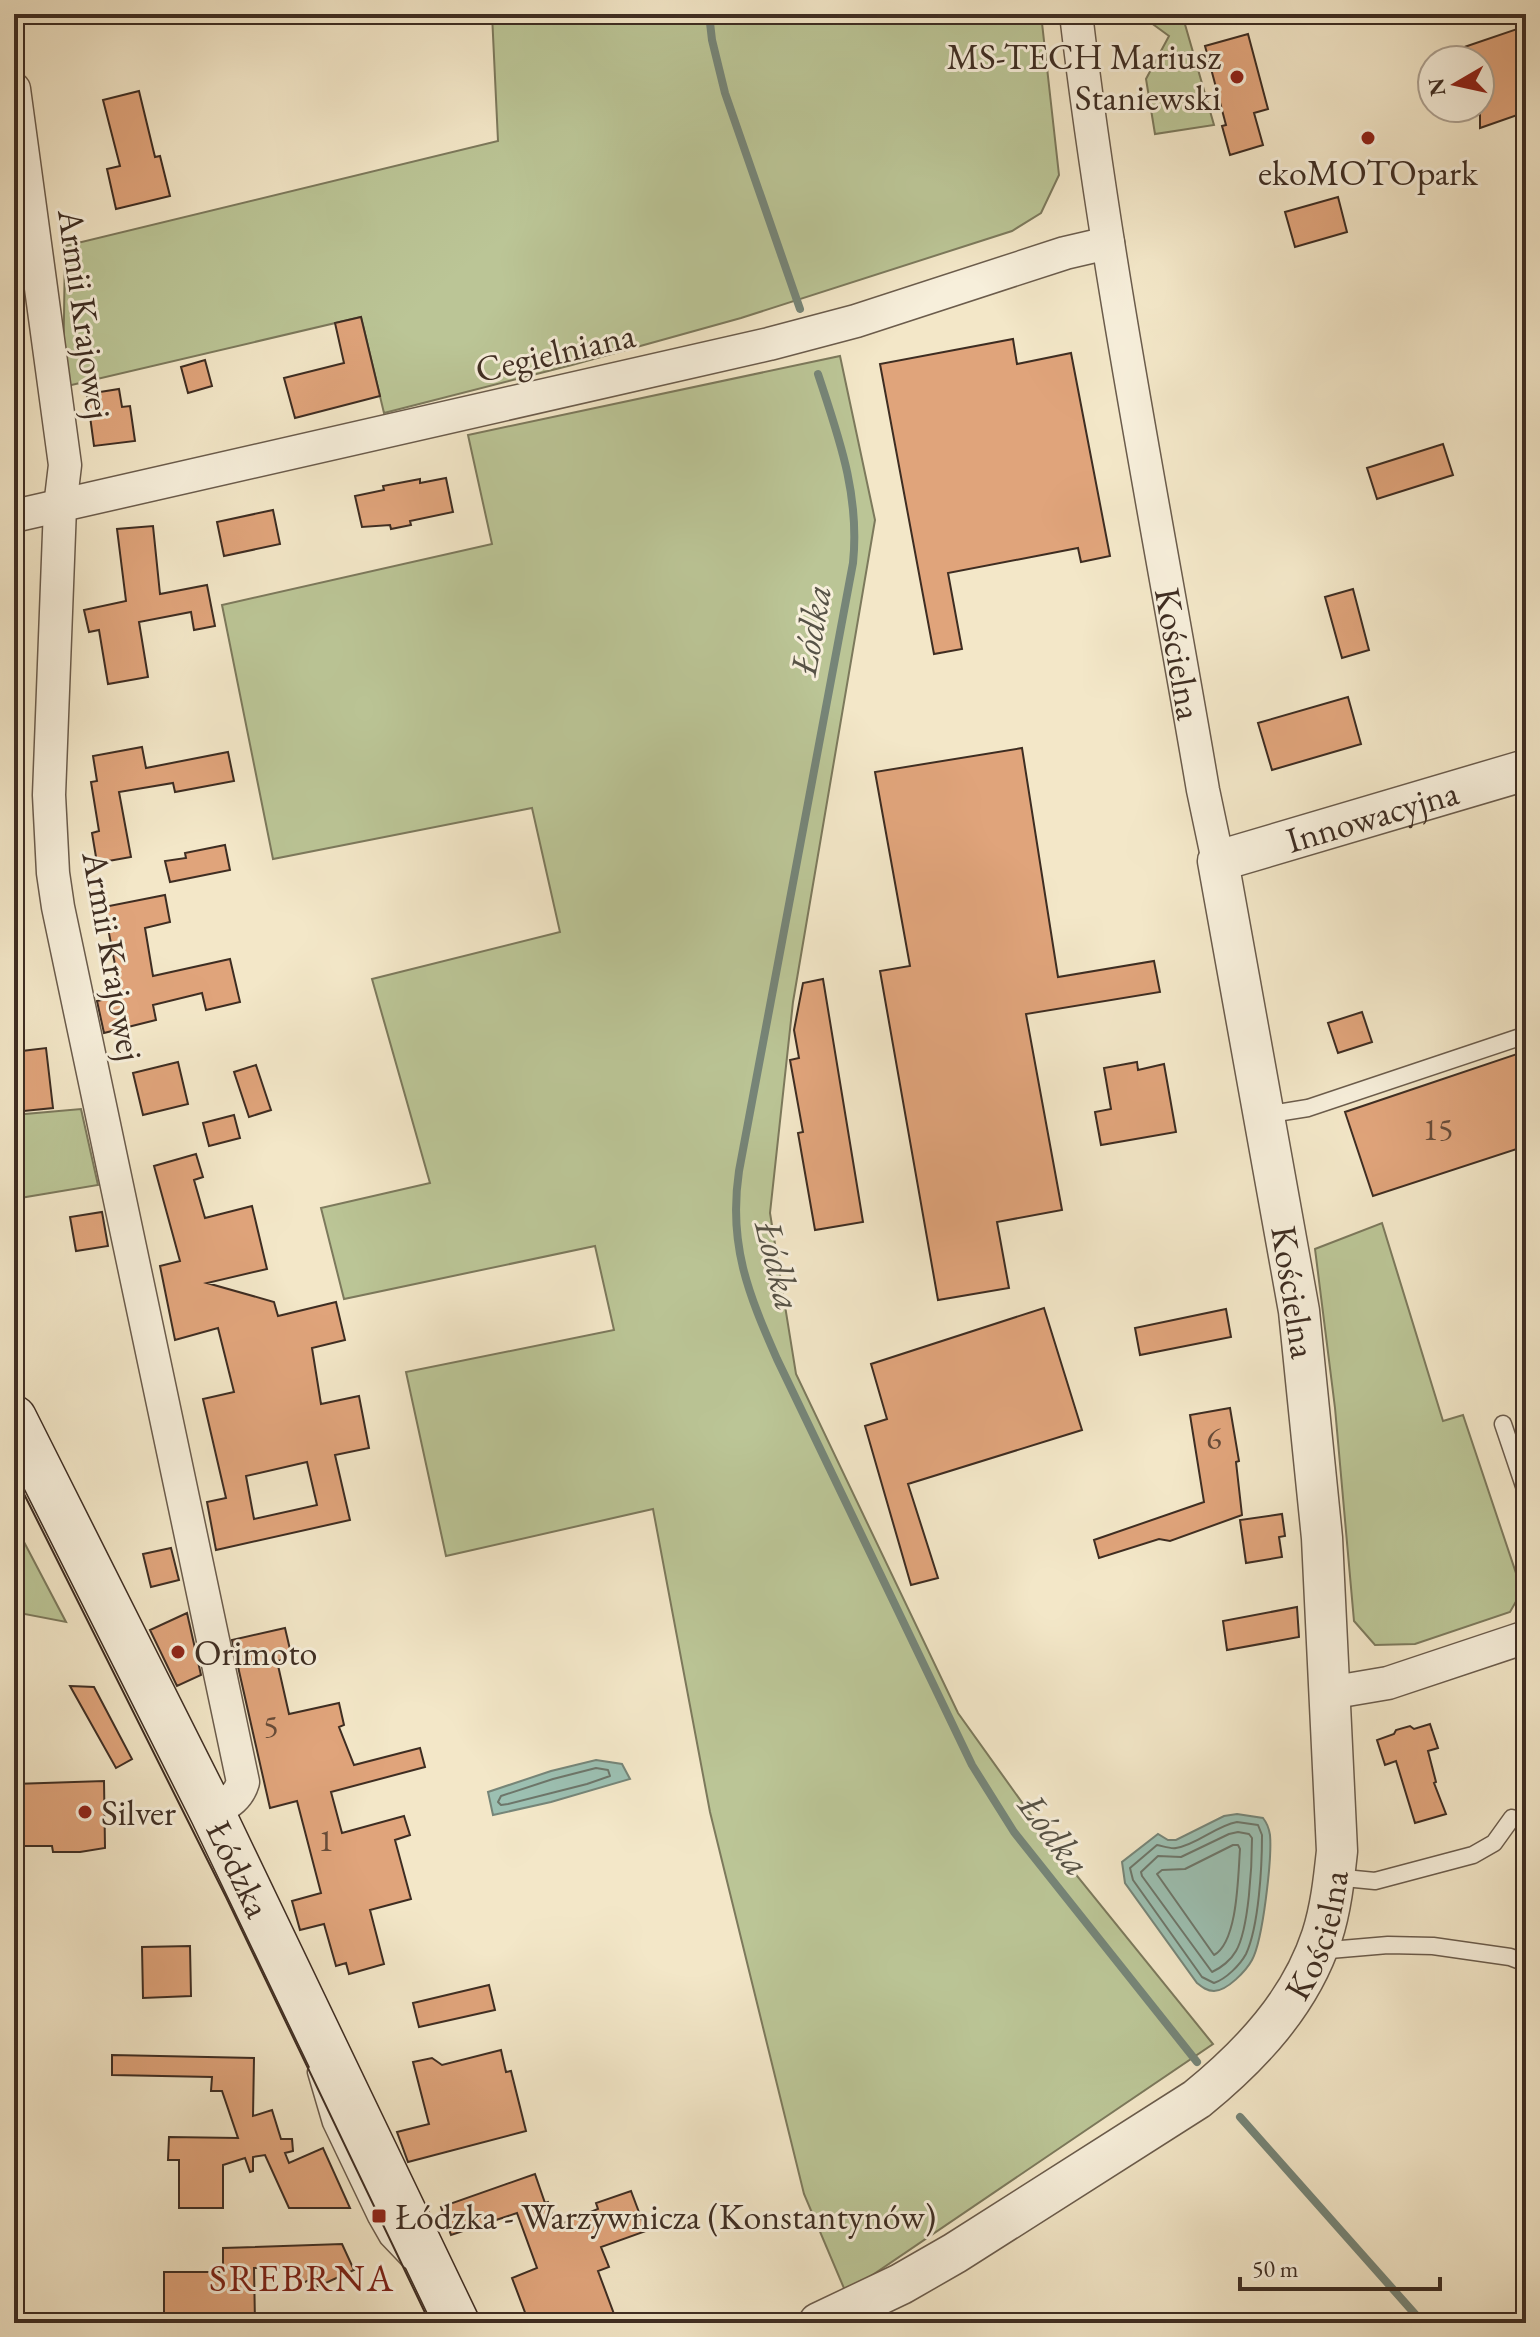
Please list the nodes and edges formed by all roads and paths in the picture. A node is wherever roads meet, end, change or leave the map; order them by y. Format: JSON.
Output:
{"nodes":[{"id":1,"x":1076,"y":14,"type":"edge"},
{"id":2,"x":14,"y":89,"type":"edge"},
{"id":3,"x":1108,"y":243,"type":"junction"},
{"id":4,"x":60,"y":507,"type":"junction"},
{"id":5,"x":14,"y":516,"type":"edge"},
{"id":6,"x":1526,"y":770,"type":"edge"},
{"id":7,"x":1218,"y":861,"type":"junction"},
{"id":8,"x":1526,"y":1035,"type":"edge"},
{"id":9,"x":1265,"y":1115,"type":"junction"},
{"id":10,"x":14,"y":1418,"type":"edge"},
{"id":11,"x":1503,"y":1424,"type":"dead end"},
{"id":12,"x":1526,"y":1492,"type":"edge"},
{"id":13,"x":1526,"y":1637,"type":"edge"},
{"id":14,"x":1329,"y":1693,"type":"junction"},
{"id":15,"x":212,"y":1812,"type":"junction"},
{"id":16,"x":1512,"y":1818,"type":"dead end"},
{"id":17,"x":1334,"y":1877,"type":"junction"},
{"id":18,"x":1316,"y":1952,"type":"junction"},
{"id":19,"x":1526,"y":1963,"type":"edge"},
{"id":20,"x":452,"y":2313,"type":"edge"},
{"id":21,"x":819,"y":2323,"type":"edge"}],
"edges":[{"from":1,"to":3,"type":"street","name":"Kościelna"},
{"from":2,"to":4,"type":"street","name":"Armii Krajowej"},
{"from":3,"to":4,"type":"street","name":"Cegielniana"},
{"from":3,"to":7,"type":"street","name":"Kościelna"},
{"from":4,"to":5,"type":"street","name":"Cegielniana"},
{"from":4,"to":15,"type":"street","name":"Armii Krajowej"},
{"from":6,"to":7,"type":"street","name":"Innowacyjna"},
{"from":7,"to":9,"type":"street","name":"Kościelna"},
{"from":8,"to":9,"type":"lane"},
{"from":9,"to":14,"type":"street","name":"Kościelna"},
{"from":10,"to":15,"type":"main road","name":"Łódzka"},
{"from":11,"to":12,"type":"lane"},
{"from":13,"to":14,"type":"street"},
{"from":14,"to":17,"type":"street","name":"Kościelna"},
{"from":15,"to":20,"type":"main road","name":"Łódzka"},
{"from":16,"to":17,"type":"lane"},
{"from":17,"to":18,"type":"street","name":"Kościelna"},
{"from":18,"to":19,"type":"lane"},
{"from":18,"to":21,"type":"street","name":"Kościelna"}]}
